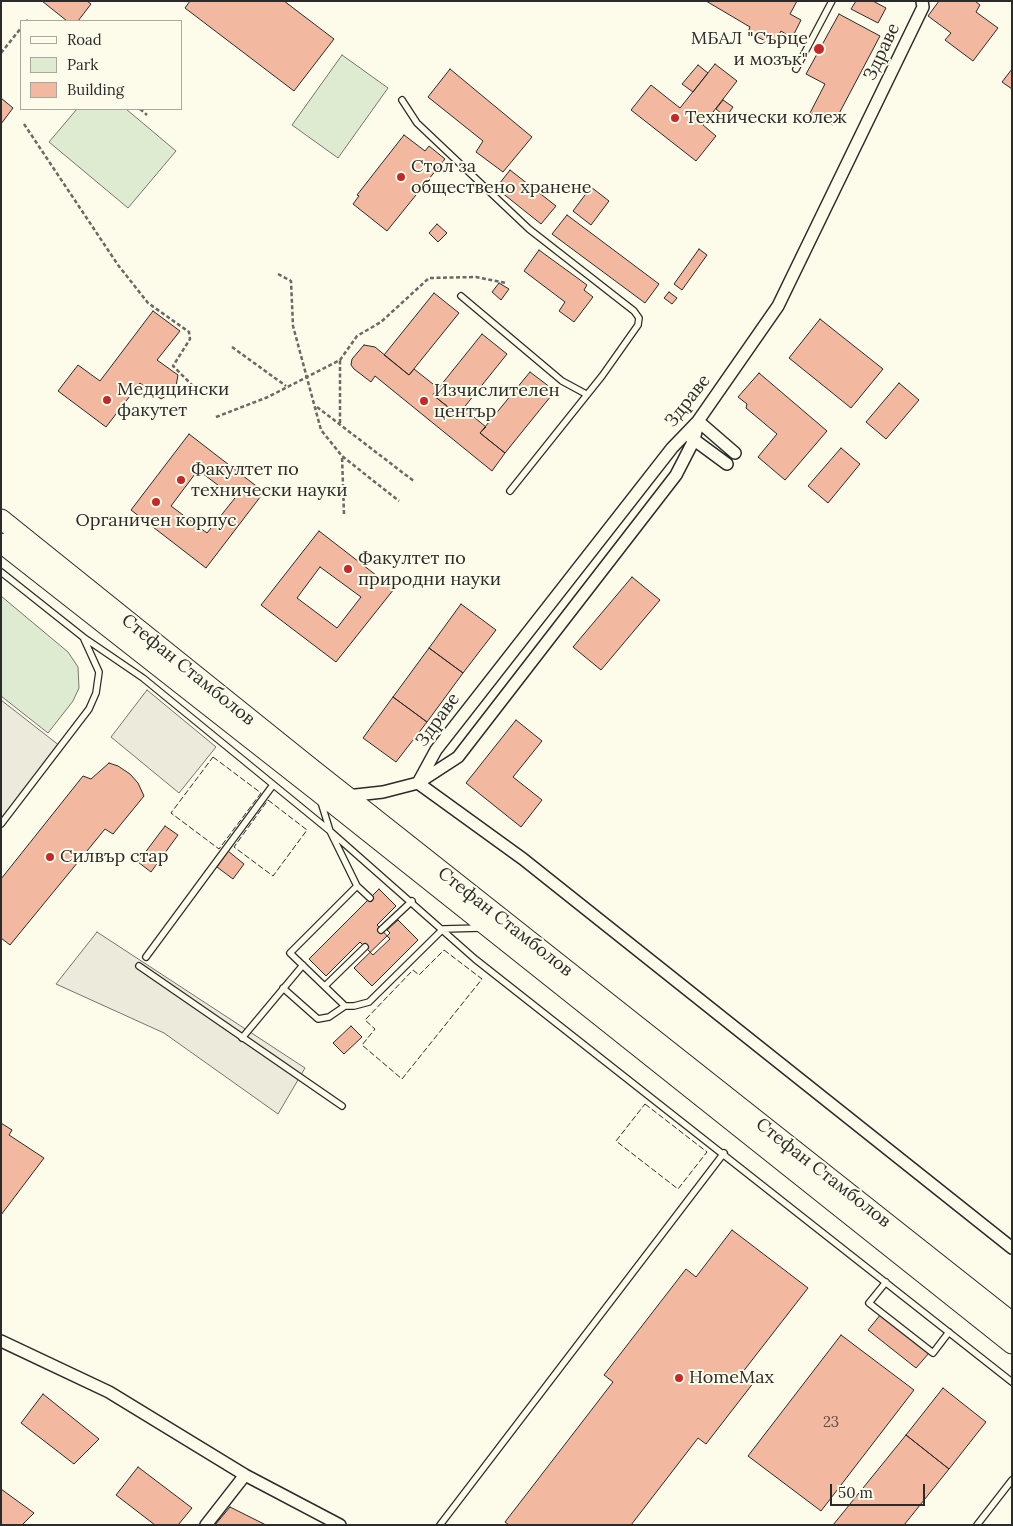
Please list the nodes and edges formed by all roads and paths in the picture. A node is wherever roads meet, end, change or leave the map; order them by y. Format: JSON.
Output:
{"nodes":[{"id":1,"x":832,"y":1,"type":"edge"},
{"id":2,"x":922,"y":1,"type":"edge"},
{"id":3,"x":20,"y":29,"type":"edge"},
{"id":4,"x":1,"y":53,"type":"edge"},
{"id":5,"x":796,"y":69,"type":"dead end"},
{"id":6,"x":402,"y":100,"type":"dead end"},
{"id":7,"x":141,"y":110,"type":"edge"},
{"id":8,"x":147,"y":115,"type":"dead end"},
{"id":9,"x":24,"y":124,"type":"dead end"},
{"id":10,"x":278,"y":274,"type":"dead end"},
{"id":11,"x":506,"y":283,"type":"dead end"},
{"id":12,"x":461,"y":296,"type":"dead end"},
{"id":13,"x":232,"y":347,"type":"dead end"},
{"id":14,"x":340,"y":360,"type":"junction"},
{"id":15,"x":308,"y":376,"type":"junction"},
{"id":16,"x":286,"y":386,"type":"junction"},
{"id":17,"x":197,"y":390,"type":"dead end"},
{"id":18,"x":586,"y":394,"type":"junction"},
{"id":19,"x":315,"y":406,"type":"junction"},
{"id":20,"x":216,"y":417,"type":"dead end"},
{"id":21,"x":698,"y":421,"type":"junction"},
{"id":22,"x":340,"y":424,"type":"junction"},
{"id":23,"x":690,"y":437,"type":"junction"},
{"id":24,"x":735,"y":453,"type":"dead end"},
{"id":25,"x":342,"y":456,"type":"junction"},
{"id":26,"x":727,"y":464,"type":"dead end"},
{"id":27,"x":415,"y":482,"type":"dead end"},
{"id":28,"x":510,"y":491,"type":"dead end"},
{"id":29,"x":399,"y":501,"type":"dead end"},
{"id":30,"x":344,"y":514,"type":"dead end"},
{"id":31,"x":1,"y":519,"type":"edge"},
{"id":32,"x":1,"y":543,"type":"edge"},
{"id":33,"x":1,"y":572,"type":"edge"},
{"id":34,"x":83,"y":637,"type":"junction"},
{"id":35,"x":418,"y":783,"type":"junction"},
{"id":36,"x":273,"y":784,"type":"junction"},
{"id":37,"x":317,"y":790,"type":"junction"},
{"id":38,"x":347,"y":796,"type":"junction"},
{"id":39,"x":1,"y":824,"type":"edge"},
{"id":40,"x":330,"y":831,"type":"junction"},
{"id":41,"x":357,"y":886,"type":"junction"},
{"id":42,"x":370,"y":898,"type":"dead end"},
{"id":43,"x":412,"y":901,"type":"junction"},
{"id":44,"x":387,"y":915,"type":"dead end"},
{"id":45,"x":392,"y":920,"type":"junction"},
{"id":46,"x":487,"y":928,"type":"junction"},
{"id":47,"x":443,"y":929,"type":"junction"},
{"id":48,"x":382,"y":930,"type":"dead end"},
{"id":49,"x":365,"y":947,"type":"dead end"},
{"id":50,"x":146,"y":957,"type":"dead end"},
{"id":51,"x":303,"y":965,"type":"junction"},
{"id":52,"x":139,"y":966,"type":"dead end"},
{"id":53,"x":325,"y":986,"type":"junction"},
{"id":54,"x":283,"y":988,"type":"junction"},
{"id":55,"x":345,"y":1006,"type":"junction"},
{"id":56,"x":242,"y":1038,"type":"junction"},
{"id":57,"x":342,"y":1106,"type":"dead end"},
{"id":58,"x":724,"y":1153,"type":"junction"},
{"id":59,"x":1012,"y":1248,"type":"edge"},
{"id":60,"x":886,"y":1282,"type":"junction"},
{"id":61,"x":1012,"y":1322,"type":"edge"},
{"id":62,"x":949,"y":1332,"type":"junction"},
{"id":63,"x":1,"y":1341,"type":"edge"},
{"id":64,"x":1012,"y":1344,"type":"edge"},
{"id":65,"x":1012,"y":1382,"type":"edge"},
{"id":66,"x":245,"y":1476,"type":"junction"},
{"id":67,"x":1012,"y":1480,"type":"edge"},
{"id":68,"x":206,"y":1525,"type":"edge"},
{"id":69,"x":340,"y":1525,"type":"edge"},
{"id":70,"x":440,"y":1525,"type":"edge"},
{"id":71,"x":977,"y":1525,"type":"edge"}],
"edges":[{"from":1,"to":5,"type":"lane"},
{"from":2,"to":21,"type":"street","name":"Здраве"},
{"from":3,"to":4,"type":"path"},
{"from":6,"to":18,"type":"lane"},
{"from":7,"to":8,"type":"path"},
{"from":9,"to":17,"type":"path"},
{"from":10,"to":15,"type":"path"},
{"from":11,"to":14,"type":"path"},
{"from":12,"to":18,"type":"lane"},
{"from":13,"to":16,"type":"path"},
{"from":14,"to":15,"type":"path"},
{"from":14,"to":22,"type":"path"},
{"from":15,"to":16,"type":"path"},
{"from":15,"to":19,"type":"path"},
{"from":16,"to":20,"type":"path"},
{"from":18,"to":28,"type":"lane"},
{"from":19,"to":22,"type":"path"},
{"from":19,"to":25,"type":"path"},
{"from":21,"to":23,"type":"street"},
{"from":21,"to":24,"type":"street"},
{"from":22,"to":27,"type":"path"},
{"from":23,"to":26,"type":"street"},
{"from":23,"to":35,"type":"street","name":"Здраве"},
{"from":23,"to":35,"type":"street"},
{"from":25,"to":29,"type":"path"},
{"from":25,"to":30,"type":"path"},
{"from":31,"to":38,"type":"highway","name":"Стефан Стамболов"},
{"from":32,"to":37,"type":"highway","name":"Стефан Стамболов"},
{"from":33,"to":34,"type":"lane"},
{"from":34,"to":36,"type":"lane"},
{"from":34,"to":39,"type":"lane"},
{"from":35,"to":38,"type":"street"},
{"from":35,"to":59,"type":"street"},
{"from":36,"to":40,"type":"lane"},
{"from":36,"to":50,"type":"lane"},
{"from":37,"to":40,"type":"lane"},
{"from":37,"to":46,"type":"highway","name":"Стефан Стамболов"},
{"from":38,"to":61,"type":"highway","name":"Стефан Стамболов"},
{"from":40,"to":41,"type":"lane"},
{"from":40,"to":43,"type":"lane"},
{"from":41,"to":42,"type":"lane"},
{"from":41,"to":51,"type":"lane"},
{"from":43,"to":45,"type":"lane"},
{"from":43,"to":47,"type":"lane"},
{"from":44,"to":45,"type":"lane"},
{"from":45,"to":48,"type":"lane"},
{"from":46,"to":47,"type":"lane"},
{"from":46,"to":64,"type":"highway","name":"Стефан Стамболов"},
{"from":47,"to":55,"type":"lane"},
{"from":47,"to":58,"type":"lane"},
{"from":49,"to":53,"type":"lane"},
{"from":51,"to":53,"type":"lane"},
{"from":51,"to":54,"type":"lane"},
{"from":52,"to":56,"type":"lane"},
{"from":53,"to":55,"type":"lane"},
{"from":54,"to":55,"type":"lane"},
{"from":54,"to":56,"type":"lane"},
{"from":56,"to":57,"type":"lane"},
{"from":58,"to":60,"type":"lane"},
{"from":58,"to":70,"type":"lane"},
{"from":60,"to":62,"type":"lane"},
{"from":60,"to":62,"type":"lane"},
{"from":62,"to":65,"type":"lane"},
{"from":63,"to":66,"type":"street"},
{"from":66,"to":68,"type":"street"},
{"from":66,"to":69,"type":"street"},
{"from":67,"to":71,"type":"lane"}]}
